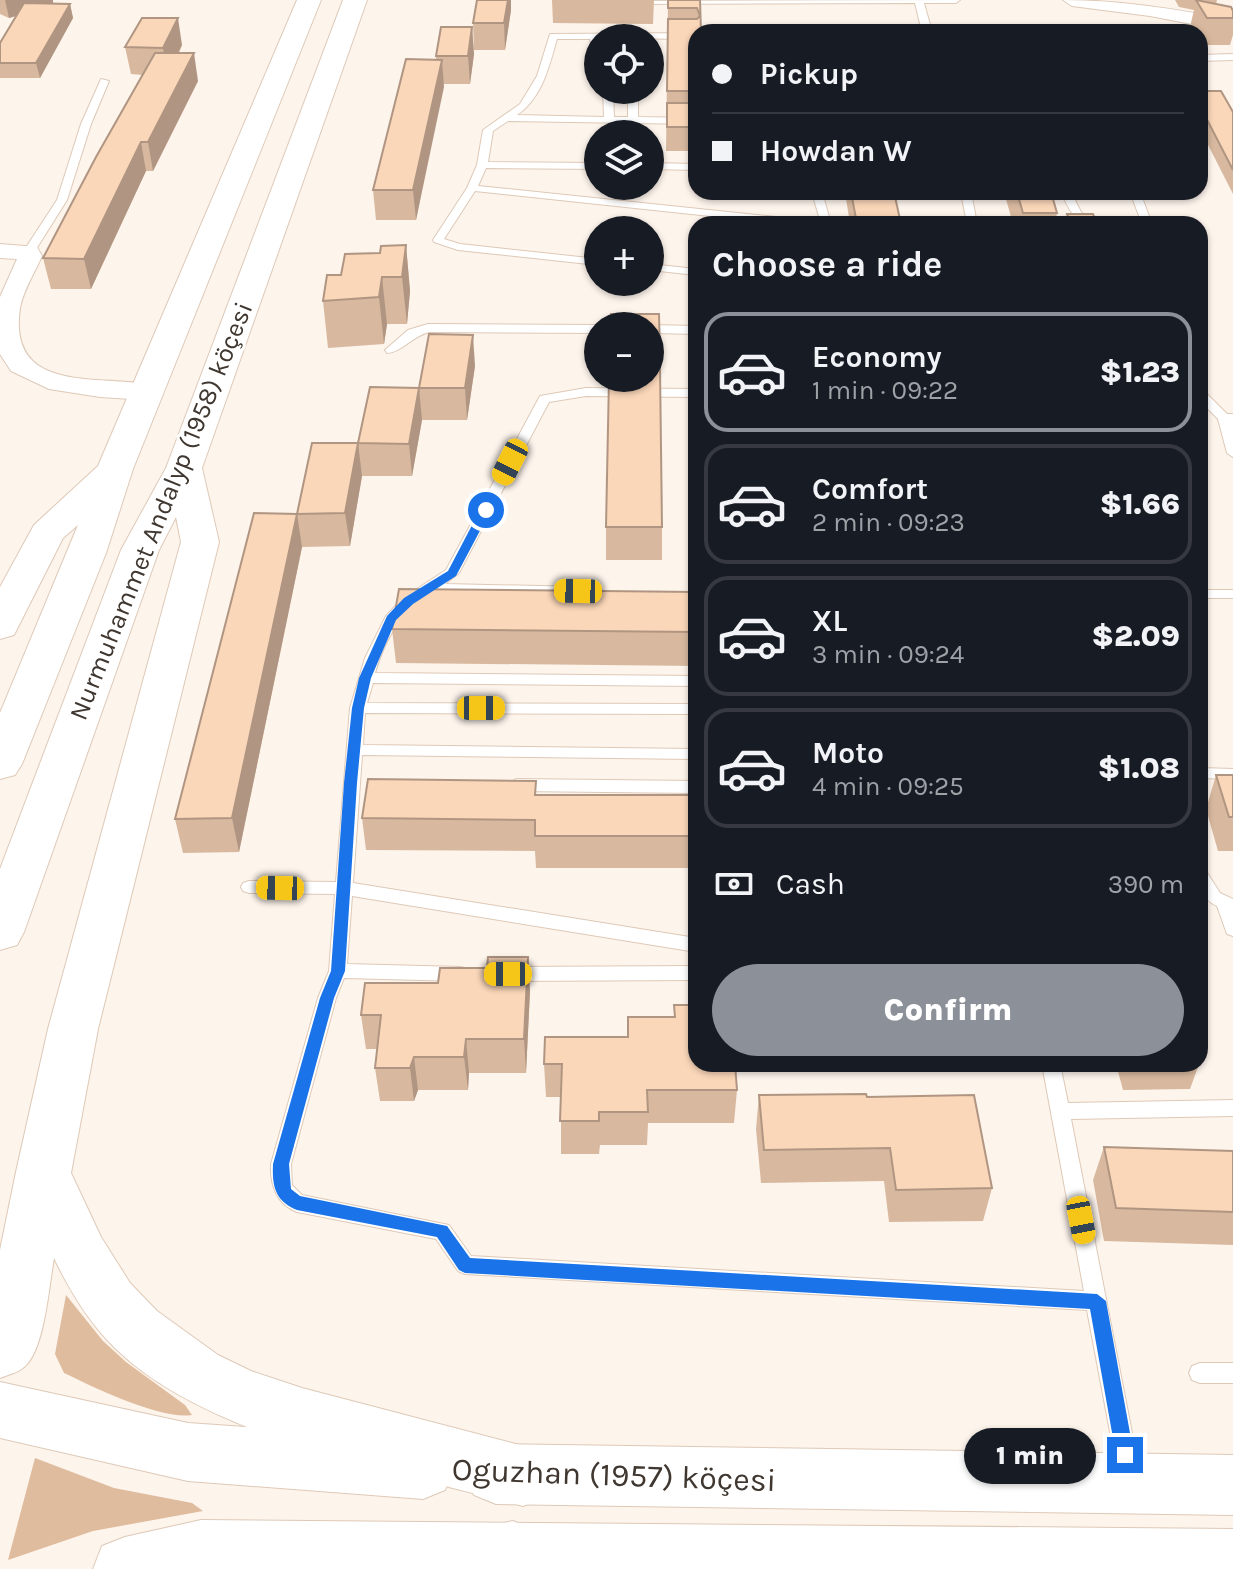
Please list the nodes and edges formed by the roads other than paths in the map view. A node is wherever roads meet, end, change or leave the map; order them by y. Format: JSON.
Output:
{"nodes":[{"id":1,"x":309,"y":0,"type":"edge"},
{"id":2,"x":355,"y":0,"type":"edge"},
{"id":3,"x":956,"y":0,"type":"edge"},
{"id":4,"x":1072,"y":0,"type":"edge"},
{"id":5,"x":625,"y":1,"type":"edge"},
{"id":6,"x":919,"y":1,"type":"edge"},
{"id":7,"x":1147,"y":5,"type":"edge"},
{"id":8,"x":925,"y":24,"type":"edge"},
{"id":9,"x":1233,"y":26,"type":"edge"},
{"id":10,"x":584,"y":36,"type":"edge"},
{"id":11,"x":664,"y":36,"type":"edge"},
{"id":12,"x":688,"y":36,"type":"edge"},
{"id":13,"x":1233,"y":57,"type":"edge"},
{"id":14,"x":1208,"y":58,"type":"edge"},
{"id":15,"x":104,"y":81,"type":"dead end"},
{"id":16,"x":505,"y":118,"type":"junction"},
{"id":17,"x":584,"y":120,"type":"edge"},
{"id":18,"x":664,"y":121,"type":"edge"},
{"id":19,"x":688,"y":121,"type":"edge"},
{"id":20,"x":482,"y":165,"type":"junction"},
{"id":21,"x":584,"y":166,"type":"edge"},
{"id":22,"x":664,"y":166,"type":"edge"},
{"id":23,"x":688,"y":167,"type":"edge"},
{"id":24,"x":472,"y":188,"type":"junction"},
{"id":25,"x":739,"y":216,"type":"edge"},
{"id":26,"x":0,"y":251,"type":"edge"},
{"id":27,"x":29,"y":252,"type":"junction"},
{"id":28,"x":584,"y":260,"type":"edge"},
{"id":29,"x":664,"y":269,"type":"edge"},
{"id":30,"x":688,"y":271,"type":"edge"},
{"id":31,"x":584,"y":329,"type":"edge"},
{"id":32,"x":664,"y":329,"type":"edge"},
{"id":33,"x":688,"y":330,"type":"edge"},
{"id":34,"x":391,"y":350,"type":"dead end"},
{"id":35,"x":147,"y":392,"type":"junction"},
{"id":36,"x":688,"y":393,"type":"edge"},
{"id":37,"x":1208,"y":401,"type":"edge"},
{"id":38,"x":1228,"y":418,"type":"edge"},
{"id":39,"x":1233,"y":453,"type":"edge"},
{"id":40,"x":184,"y":468,"type":"junction"},
{"id":41,"x":115,"y":469,"type":"junction"},
{"id":42,"x":431,"y":588,"type":"junction"},
{"id":43,"x":603,"y":591,"type":"edge"},
{"id":44,"x":1208,"y":594,"type":"edge"},
{"id":45,"x":1233,"y":594,"type":"edge"},
{"id":46,"x":0,"y":626,"type":"edge"},
{"id":47,"x":365,"y":678,"type":"junction"},
{"id":48,"x":688,"y":681,"type":"edge"},
{"id":49,"x":358,"y":708,"type":"junction"},
{"id":50,"x":688,"y":709,"type":"edge"},
{"id":51,"x":354,"y":750,"type":"junction"},
{"id":52,"x":688,"y":754,"type":"edge"},
{"id":53,"x":0,"y":764,"type":"edge"},
{"id":54,"x":1208,"y":773,"type":"edge"},
{"id":55,"x":1233,"y":774,"type":"edge"},
{"id":56,"x":492,"y":785,"type":"edge"},
{"id":57,"x":688,"y":787,"type":"edge"},
{"id":58,"x":249,"y":887,"type":"dead end"},
{"id":59,"x":343,"y":888,"type":"junction"},
{"id":60,"x":1208,"y":888,"type":"edge"},
{"id":61,"x":1229,"y":905,"type":"edge"},
{"id":62,"x":1233,"y":929,"type":"edge"},
{"id":63,"x":0,"y":932,"type":"edge"},
{"id":64,"x":688,"y":944,"type":"edge"},
{"id":65,"x":338,"y":971,"type":"junction"},
{"id":66,"x":688,"y":973,"type":"edge"},
{"id":67,"x":1053,"y":1072,"type":"edge"},
{"id":68,"x":1233,"y":1108,"type":"edge"},
{"id":69,"x":1060,"y":1111,"type":"junction"},
{"id":70,"x":43,"y":1172,"type":"junction"},
{"id":71,"x":1097,"y":1301,"type":"junction"},
{"id":72,"x":0,"y":1351,"type":"edge"},
{"id":73,"x":1200,"y":1373,"type":"dead end"},
{"id":74,"x":1233,"y":1373,"type":"edge"},
{"id":75,"x":0,"y":1410,"type":"edge"},
{"id":76,"x":523,"y":1476,"type":"junction"},
{"id":77,"x":1130,"y":1484,"type":"junction"},
{"id":78,"x":1233,"y":1485,"type":"edge"},
{"id":79,"x":513,"y":1553,"type":"junction"},
{"id":80,"x":1233,"y":1561,"type":"edge"},
{"id":81,"x":125,"y":1569,"type":"edge"},
{"id":82,"x":440,"y":1569,"type":"edge"}],
"edges":[{"from":1,"to":35,"type":"main road","name":"Nurmuhammet Andalyp (1958) köçesi"},
{"from":2,"to":40,"type":"main road","name":"Nurmuhammet Andalyp (1958) köçesi"},
{"from":3,"to":6,"type":"lane"},
{"from":4,"to":7,"type":"street"},
{"from":5,"to":6,"type":"lane"},
{"from":6,"to":8,"type":"lane"},
{"from":7,"to":9,"type":"street"},
{"from":10,"to":16,"type":"lane"},
{"from":11,"to":12,"type":"lane"},
{"from":13,"to":14,"type":"lane"},
{"from":15,"to":27,"type":"lane"},
{"from":16,"to":17,"type":"lane"},
{"from":16,"to":20,"type":"lane"},
{"from":18,"to":19,"type":"lane"},
{"from":20,"to":21,"type":"lane"},
{"from":20,"to":24,"type":"lane"},
{"from":22,"to":23,"type":"lane"},
{"from":24,"to":25,"type":"lane"},
{"from":24,"to":28,"type":"lane"},
{"from":26,"to":27,"type":"street"},
{"from":27,"to":35,"type":"street"},
{"from":29,"to":30,"type":"lane"},
{"from":31,"to":34,"type":"lane"},
{"from":32,"to":33,"type":"lane"},
{"from":35,"to":41,"type":"main road","name":"Nurmuhammet Andalyp (1958) köçesi"},
{"from":36,"to":42,"type":"lane"},
{"from":37,"to":38,"type":"lane"},
{"from":38,"to":39,"type":"lane"},
{"from":40,"to":63,"type":"main road","name":"Nurmuhammet Andalyp (1958) köçesi"},
{"from":40,"to":70,"type":"main road"},
{"from":41,"to":46,"type":"main road"},
{"from":41,"to":53,"type":"main road","name":"Nurmuhammet Andalyp (1958) köçesi"},
{"from":42,"to":43,"type":"lane"},
{"from":42,"to":47,"type":"lane"},
{"from":44,"to":45,"type":"lane"},
{"from":47,"to":48,"type":"lane"},
{"from":47,"to":49,"type":"lane"},
{"from":49,"to":50,"type":"lane"},
{"from":49,"to":51,"type":"lane"},
{"from":51,"to":52,"type":"lane"},
{"from":51,"to":59,"type":"lane"},
{"from":54,"to":55,"type":"lane"},
{"from":56,"to":57,"type":"lane"},
{"from":58,"to":59,"type":"lane"},
{"from":59,"to":64,"type":"lane"},
{"from":59,"to":65,"type":"lane"},
{"from":60,"to":61,"type":"lane"},
{"from":61,"to":62,"type":"lane"},
{"from":65,"to":66,"type":"lane"},
{"from":65,"to":71,"type":"lane"},
{"from":67,"to":69,"type":"lane"},
{"from":68,"to":69,"type":"lane"},
{"from":69,"to":71,"type":"lane"},
{"from":70,"to":72,"type":"main road"},
{"from":70,"to":76,"type":"main road"},
{"from":71,"to":77,"type":"lane"},
{"from":73,"to":74,"type":"lane"},
{"from":75,"to":76,"type":"main road","name":"Oguzhan (1957) köçesi"},
{"from":76,"to":77,"type":"main road","name":"Oguzhan (1957) köçesi"},
{"from":77,"to":78,"type":"main road","name":"Oguzhan (1957) köçesi"},
{"from":79,"to":80,"type":"main road"},
{"from":79,"to":81,"type":"main road"},
{"from":79,"to":82,"type":"main road"}]}
